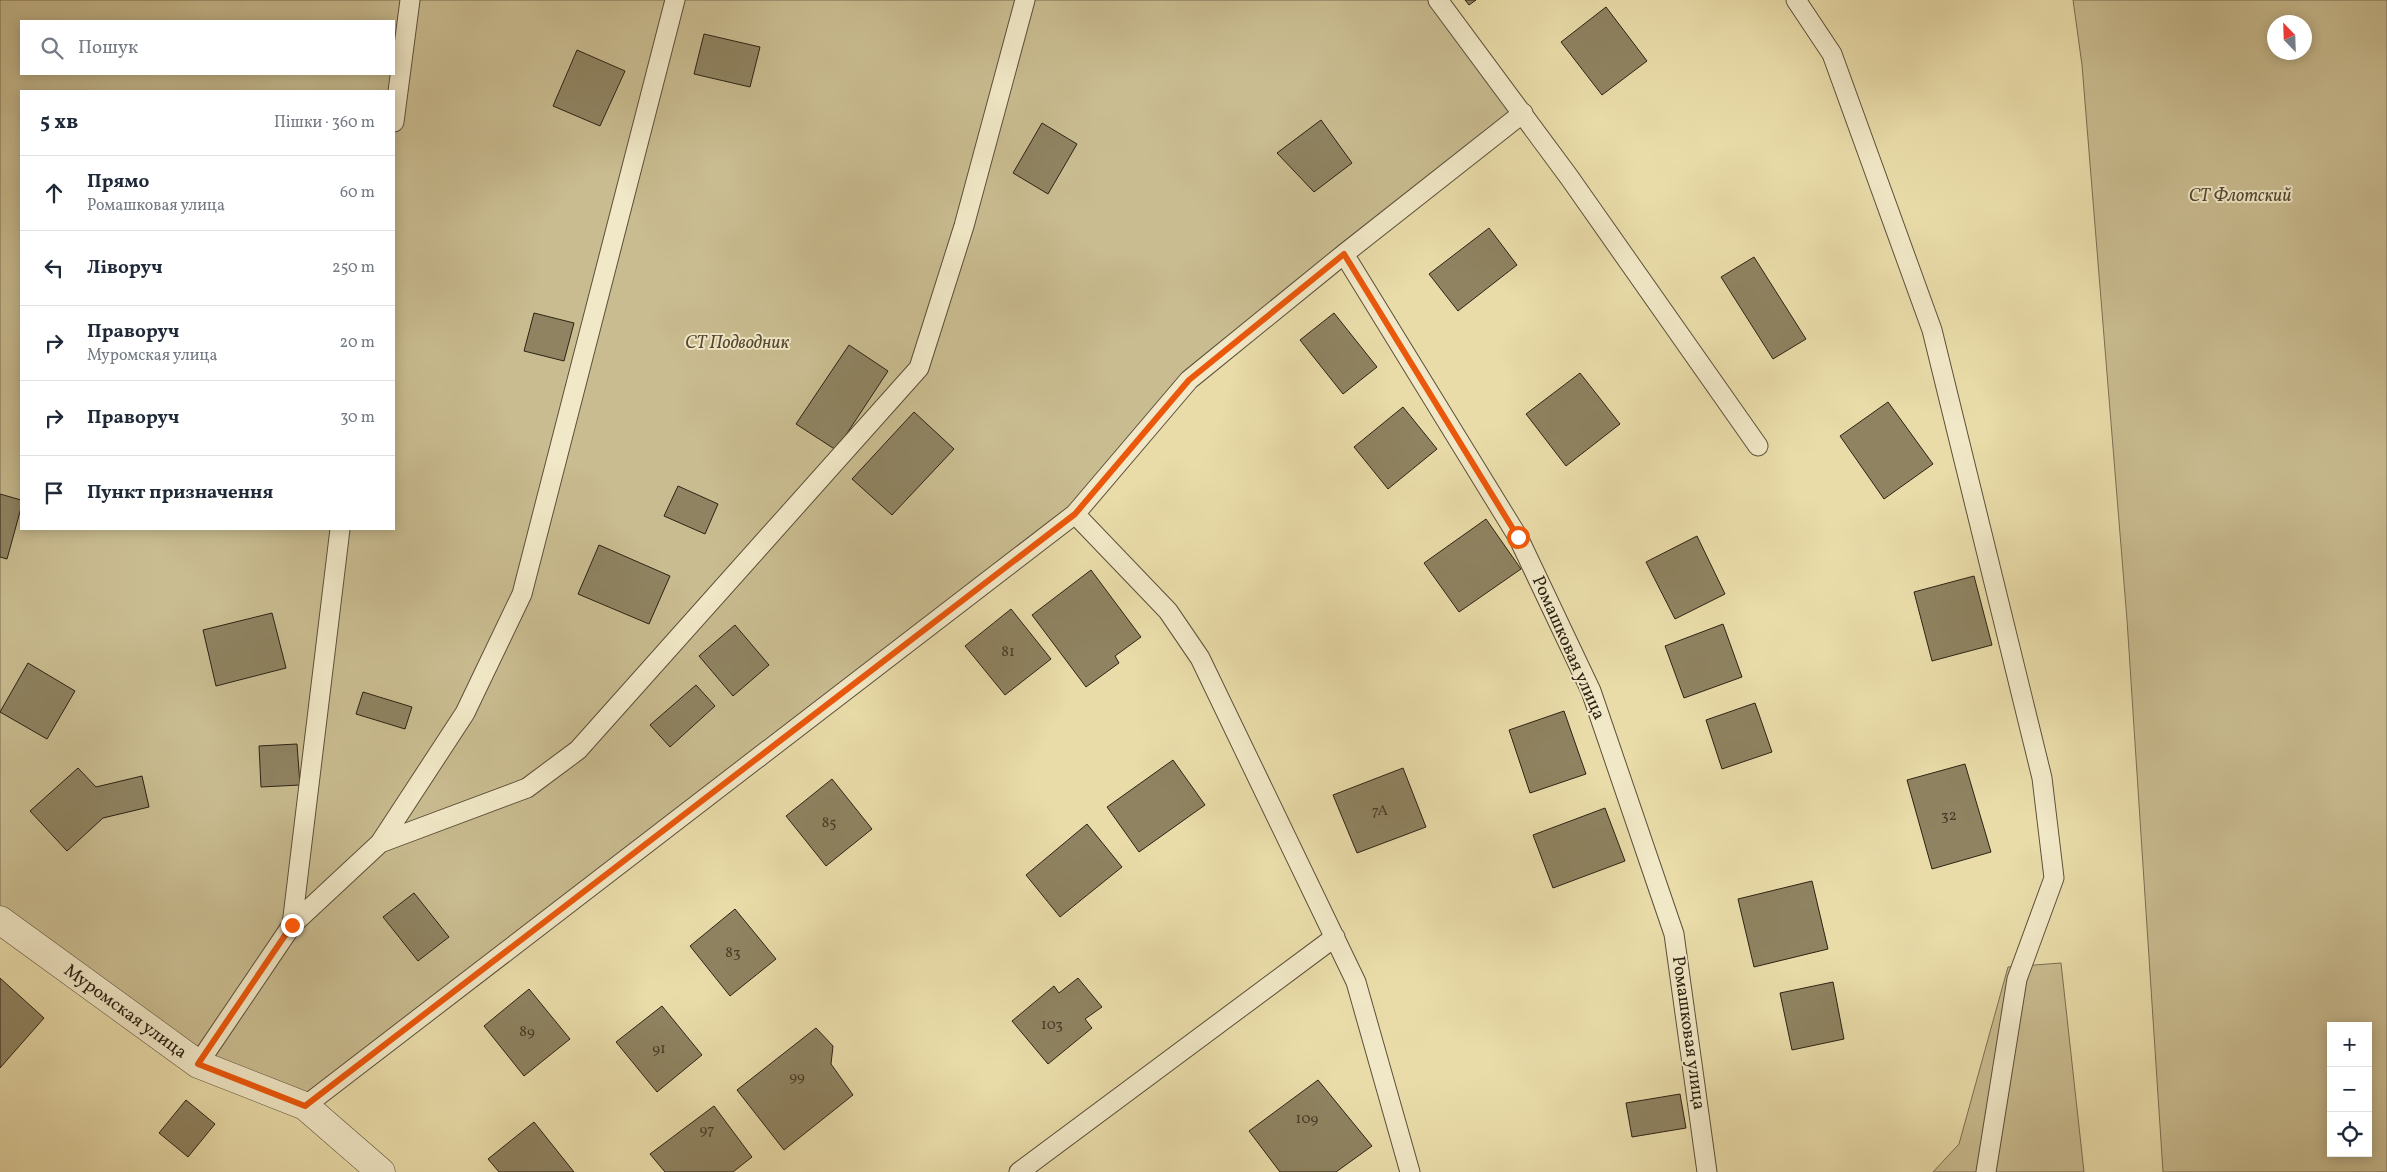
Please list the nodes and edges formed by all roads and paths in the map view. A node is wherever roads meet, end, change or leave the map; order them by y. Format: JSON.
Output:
{"nodes":[{"id":1,"x":410,"y":0,"type":"edge"},
{"id":2,"x":675,"y":0,"type":"edge"},
{"id":3,"x":1025,"y":0,"type":"edge"},
{"id":4,"x":1438,"y":0,"type":"edge"},
{"id":5,"x":1796,"y":0,"type":"edge"},
{"id":6,"x":1523,"y":113,"type":"junction"},
{"id":7,"x":395,"y":114,"type":"edge"},
{"id":8,"x":1344,"y":254,"type":"junction"},
{"id":9,"x":1758,"y":446,"type":"dead end"},
{"id":10,"x":1075,"y":514,"type":"junction"},
{"id":11,"x":340,"y":530,"type":"edge"},
{"id":12,"x":380,"y":843,"type":"junction"},
{"id":13,"x":0,"y":920,"type":"edge"},
{"id":14,"x":292,"y":925,"type":"junction"},
{"id":15,"x":1335,"y":937,"type":"junction"},
{"id":16,"x":198,"y":1064,"type":"junction"},
{"id":17,"x":305,"y":1106,"type":"junction"},
{"id":18,"x":381,"y":1172,"type":"edge"},
{"id":19,"x":1019,"y":1172,"type":"edge"},
{"id":20,"x":1410,"y":1172,"type":"edge"},
{"id":21,"x":1707,"y":1172,"type":"edge"},
{"id":22,"x":1986,"y":1172,"type":"edge"}],
"edges":[{"from":1,"to":7,"type":"lane"},
{"from":2,"to":12,"type":"lane"},
{"from":3,"to":12,"type":"lane"},
{"from":4,"to":6,"type":"lane"},
{"from":5,"to":22,"type":"lane"},
{"from":6,"to":8,"type":"lane"},
{"from":6,"to":9,"type":"lane"},
{"from":8,"to":10,"type":"lane"},
{"from":8,"to":21,"type":"lane","name":"Ромашковая улица"},
{"from":10,"to":15,"type":"lane"},
{"from":10,"to":17,"type":"lane"},
{"from":11,"to":14,"type":"lane"},
{"from":12,"to":14,"type":"lane"},
{"from":13,"to":16,"type":"street","name":"Муромская улица"},
{"from":14,"to":16,"type":"lane"},
{"from":15,"to":19,"type":"lane"},
{"from":15,"to":20,"type":"lane"},
{"from":16,"to":17,"type":"street","name":"Муромская улица"},
{"from":17,"to":18,"type":"street","name":"Муромская улица"}]}
